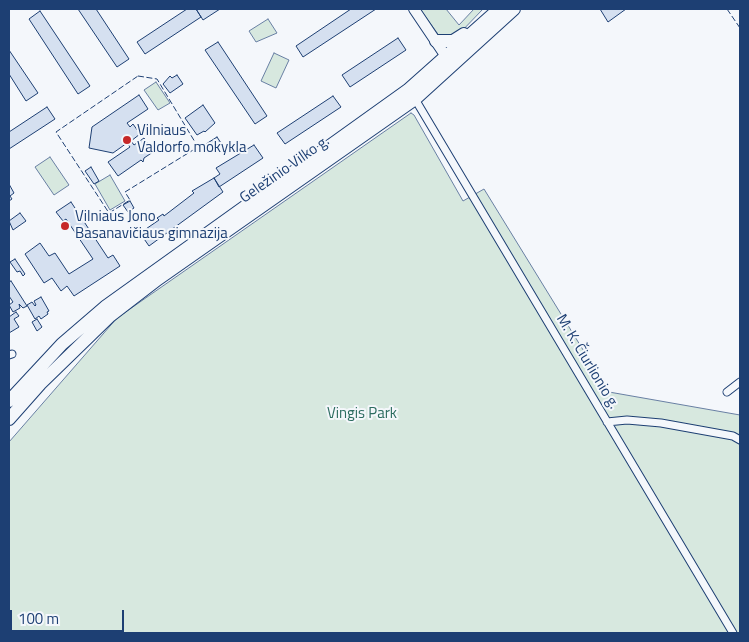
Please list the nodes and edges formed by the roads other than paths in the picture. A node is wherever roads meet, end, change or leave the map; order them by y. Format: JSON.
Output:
{"nodes":[{"id":1,"x":414,"y":9,"type":"edge"},
{"id":2,"x":488,"y":9,"type":"edge"},
{"id":3,"x":498,"y":9,"type":"edge"},
{"id":4,"x":514,"y":9,"type":"edge"},
{"id":5,"x":468,"y":30,"type":"junction"},
{"id":6,"x":436,"y":41,"type":"junction"},
{"id":7,"x":449,"y":61,"type":"junction"},
{"id":8,"x":417,"y":102,"type":"junction"},
{"id":9,"x":62,"y":344,"type":"junction"},
{"id":10,"x":740,"y":382,"type":"edge"},
{"id":11,"x":9,"y":391,"type":"edge"},
{"id":12,"x":727,"y":392,"type":"dead end"},
{"id":13,"x":9,"y":401,"type":"edge"},
{"id":14,"x":9,"y":419,"type":"edge"},
{"id":15,"x":607,"y":422,"type":"junction"},
{"id":16,"x":740,"y":440,"type":"edge"},
{"id":17,"x":733,"y":633,"type":"edge"}],
"edges":[{"from":1,"to":6,"type":"main road"},
{"from":2,"to":5,"type":"highway"},
{"from":3,"to":5,"type":"highway"},
{"from":3,"to":7,"type":"highway","name":"Geležinio Vilko g."},
{"from":4,"to":7,"type":"highway","name":"Geležinio Vilko g."},
{"from":5,"to":6,"type":"highway"},
{"from":6,"to":7,"type":"main road"},
{"from":7,"to":8,"type":"highway","name":"Geležinio Vilko g."},
{"from":7,"to":9,"type":"highway","name":"Geležinio Vilko g."},
{"from":8,"to":14,"type":"highway","name":"Geležinio Vilko g."},
{"from":8,"to":15,"type":"street","name":"M. K. Čiurlionio g."},
{"from":9,"to":11,"type":"highway"},
{"from":9,"to":13,"type":"highway","name":"Geležinio Vilko g."},
{"from":10,"to":12,"type":"street"},
{"from":15,"to":16,"type":"street"},
{"from":15,"to":17,"type":"street","name":"M. K. Čiurlionio g."}]}
